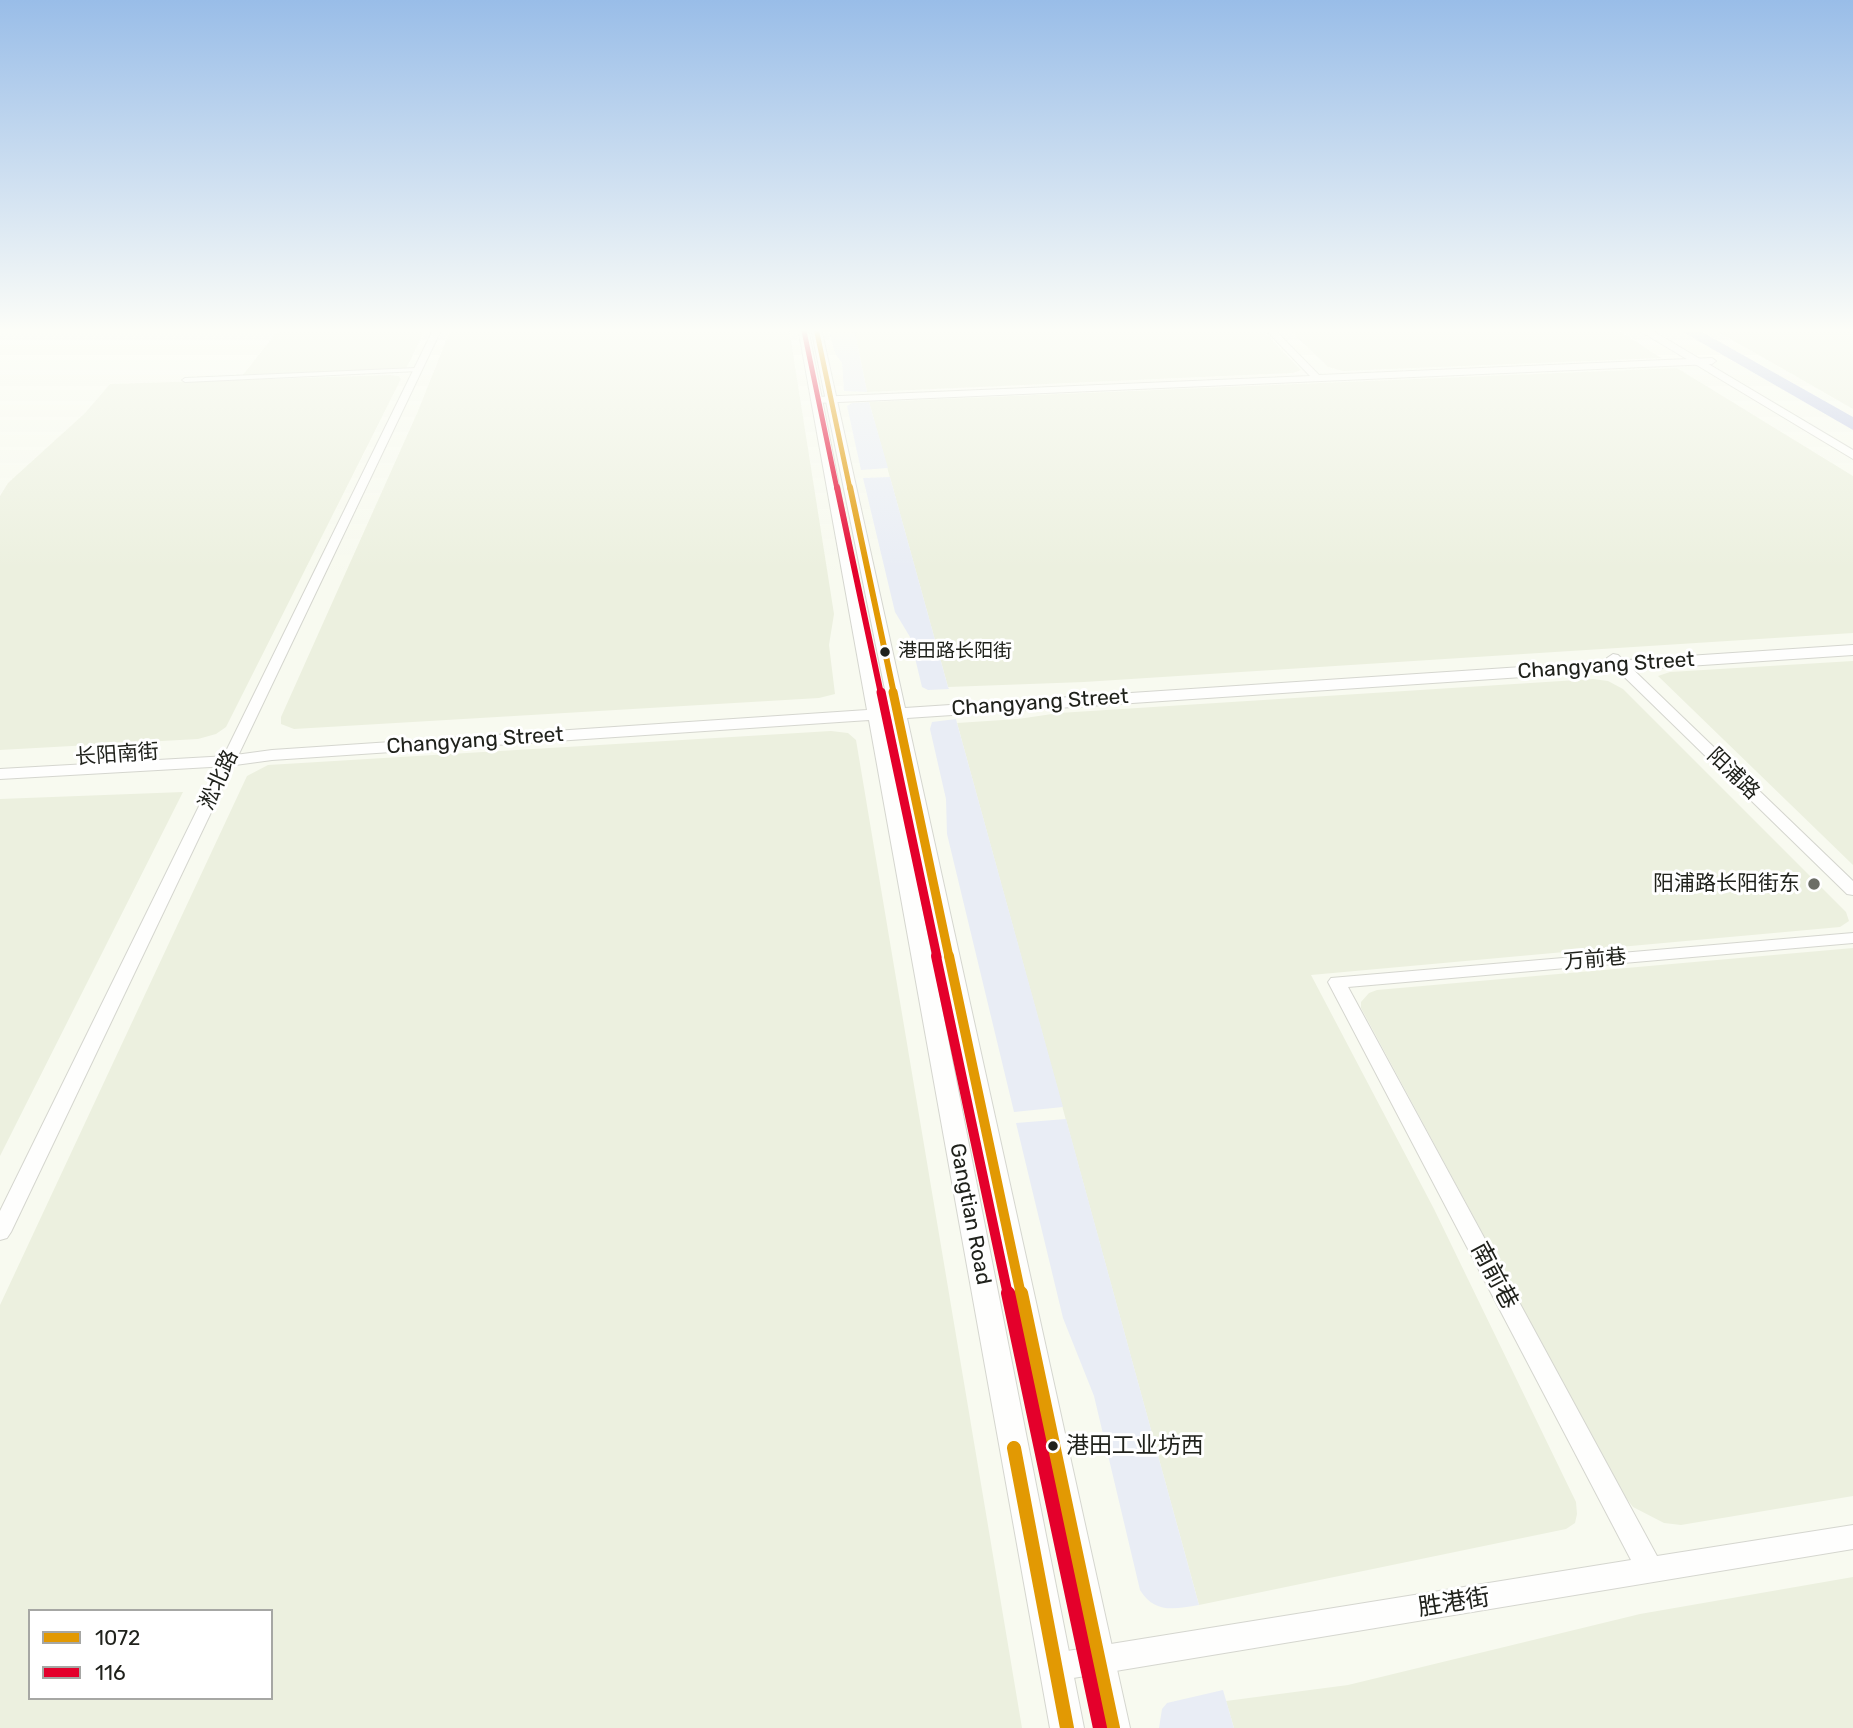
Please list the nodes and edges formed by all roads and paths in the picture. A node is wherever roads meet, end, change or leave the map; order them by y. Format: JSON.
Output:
{"nodes":[{"id":1,"x":398,"y":409,"type":"edge"},
{"id":2,"x":825,"y":409,"type":"edge"},
{"id":3,"x":1775,"y":409,"type":"edge"},
{"id":4,"x":1793,"y":409,"type":"edge"},
{"id":5,"x":1853,"y":444,"type":"edge"},
{"id":6,"x":1853,"y":455,"type":"edge"},
{"id":7,"x":1853,"y":643,"type":"edge"},
{"id":8,"x":1853,"y":650,"type":"edge"},
{"id":9,"x":1616,"y":661,"type":"junction"},
{"id":10,"x":886,"y":709,"type":"junction"},
{"id":11,"x":231,"y":755,"type":"junction"},
{"id":12,"x":0,"y":763,"type":"edge"},
{"id":13,"x":0,"y":774,"type":"edge"},
{"id":14,"x":1853,"y":890,"type":"edge"},
{"id":15,"x":1853,"y":937,"type":"edge"},
{"id":16,"x":1338,"y":982,"type":"joint"},
{"id":17,"x":0,"y":1232,"type":"edge"},
{"id":18,"x":1853,"y":1536,"type":"edge"},
{"id":19,"x":1650,"y":1570,"type":"junction"},
{"id":20,"x":1099,"y":1662,"type":"junction"},
{"id":21,"x":1055,"y":1667,"type":"junction"},
{"id":22,"x":1066,"y":1728,"type":"edge"},
{"id":23,"x":1113,"y":1728,"type":"edge"}],
"edges":[{"from":1,"to":11,"type":"street","name":"淞北路"},
{"from":2,"to":10,"type":"main road","name":"Gangtian Road"},
{"from":3,"to":6,"type":"main road"},
{"from":4,"to":5,"type":"main road"},
{"from":7,"to":9,"type":"main road","name":"Changyang Street"},
{"from":8,"to":9,"type":"main road","name":"Changyang Street"},
{"from":9,"to":10,"type":"main road","name":"Changyang Street"},
{"from":9,"to":14,"type":"street","name":"阳浦路"},
{"from":10,"to":11,"type":"main road","name":"Changyang Street"},
{"from":10,"to":20,"type":"main road","name":"Gangtian Road"},
{"from":10,"to":21,"type":"main road","name":"Gangtian Road"},
{"from":11,"to":12,"type":"main road","name":"长阳南街"},
{"from":11,"to":13,"type":"main road","name":"长阳南街"},
{"from":11,"to":17,"type":"street","name":"淞北路"},
{"from":15,"to":16,"type":"street","name":"万前巷"},
{"from":16,"to":19,"type":"street","name":"南前巷"},
{"from":18,"to":19,"type":"street","name":"胜港街"},
{"from":19,"to":20,"type":"street","name":"胜港街"},
{"from":20,"to":21,"type":"street","name":"胜港街"},
{"from":20,"to":23,"type":"main road","name":"Gangtian Road"},
{"from":21,"to":22,"type":"main road","name":"Gangtian Road"}]}
